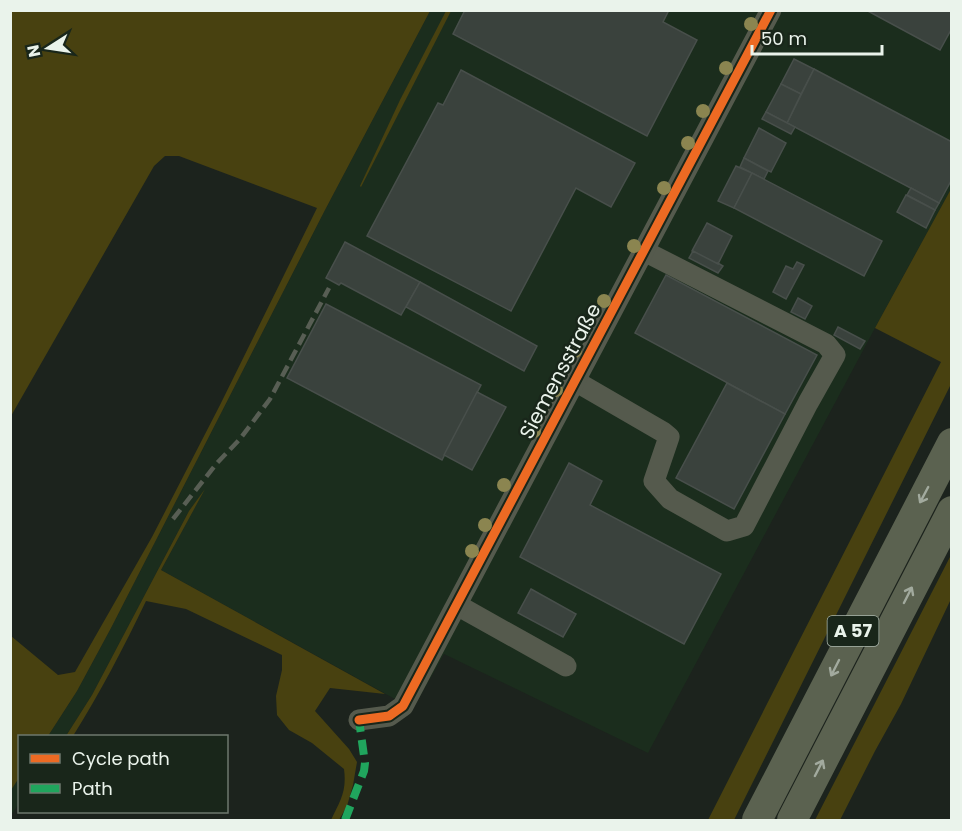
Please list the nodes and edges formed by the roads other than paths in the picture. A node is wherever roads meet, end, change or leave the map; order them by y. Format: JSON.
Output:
{"nodes":[{"id":1,"x":771,"y":10,"type":"edge"},
{"id":2,"x":644,"y":251,"type":"junction"},
{"id":3,"x":575,"y":381,"type":"junction"},
{"id":4,"x":951,"y":443,"type":"edge"},
{"id":5,"x":951,"y":511,"type":"edge"},
{"id":6,"x":457,"y":605,"type":"junction"},
{"id":7,"x":566,"y":666,"type":"dead end"},
{"id":8,"x":359,"y":720,"type":"dead end"},
{"id":9,"x":757,"y":820,"type":"edge"},
{"id":10,"x":792,"y":820,"type":"edge"}],
"edges":[{"from":1,"to":2,"type":"street","name":"Siemensstraße"},
{"from":2,"to":3,"type":"street","name":"Siemensstraße"},
{"from":2,"to":3,"type":"street"},
{"from":3,"to":6,"type":"street","name":"Siemensstraße"},
{"from":4,"to":9,"type":"highway","number":"A 57","one_way":true},
{"from":10,"to":5,"type":"highway","number":"A 57","one_way":true},
{"from":6,"to":7,"type":"street"},
{"from":6,"to":8,"type":"street","name":"Siemensstraße"}]}
